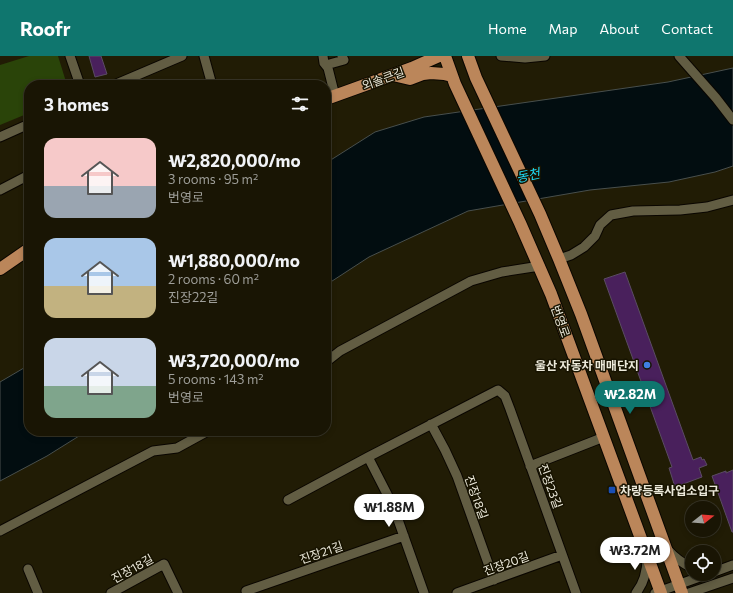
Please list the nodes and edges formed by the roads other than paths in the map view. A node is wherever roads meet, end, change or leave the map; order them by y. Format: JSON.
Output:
{"nodes":[{"id":1,"x":70,"y":56,"type":"edge"},
{"id":2,"x":182,"y":56,"type":"edge"},
{"id":3,"x":204,"y":56,"type":"edge"},
{"id":4,"x":323,"y":56,"type":"edge"},
{"id":5,"x":342,"y":56,"type":"edge"},
{"id":6,"x":419,"y":56,"type":"edge"},
{"id":7,"x":439,"y":56,"type":"edge"},
{"id":8,"x":445,"y":56,"type":"edge"},
{"id":9,"x":468,"y":56,"type":"edge"},
{"id":10,"x":501,"y":56,"type":"edge"},
{"id":11,"x":545,"y":56,"type":"edge"},
{"id":12,"x":679,"y":56,"type":"edge"},
{"id":13,"x":326,"y":65,"type":"junction"},
{"id":14,"x":408,"y":69,"type":"junction"},
{"id":15,"x":393,"y":74,"type":"junction"},
{"id":16,"x":452,"y":75,"type":"junction"},
{"id":17,"x":78,"y":80,"type":"edge"},
{"id":18,"x":126,"y":80,"type":"edge"},
{"id":19,"x":211,"y":80,"type":"edge"},
{"id":20,"x":329,"y":80,"type":"edge"},
{"id":21,"x":331,"y":98,"type":"edge"},
{"id":22,"x":733,"y":120,"type":"edge"},
{"id":23,"x":24,"y":126,"type":"edge"},
{"id":24,"x":0,"y":137,"type":"edge"},
{"id":25,"x":24,"y":178,"type":"edge"},
{"id":26,"x":0,"y":190,"type":"edge"},
{"id":27,"x":733,"y":200,"type":"edge"},
{"id":28,"x":24,"y":252,"type":"edge"},
{"id":29,"x":559,"y":259,"type":"junction"},
{"id":30,"x":540,"y":266,"type":"junction"},
{"id":31,"x":0,"y":269,"type":"edge"},
{"id":32,"x":331,"y":358,"type":"edge"},
{"id":33,"x":431,"y":424,"type":"junction"},
{"id":34,"x":199,"y":436,"type":"edge"},
{"id":35,"x":604,"y":437,"type":"junction"},
{"id":36,"x":368,"y":457,"type":"junction"},
{"id":37,"x":530,"y":466,"type":"junction"},
{"id":38,"x":288,"y":500,"type":"dead end"},
{"id":39,"x":0,"y":531,"type":"edge"},
{"id":40,"x":404,"y":536,"type":"junction"},
{"id":41,"x":666,"y":548,"type":"junction"},
{"id":42,"x":646,"y":554,"type":"junction"},
{"id":43,"x":562,"y":555,"type":"junction"},
{"id":44,"x":685,"y":565,"type":"edge"},
{"id":45,"x":733,"y":565,"type":"edge"},
{"id":46,"x":28,"y":569,"type":"dead end"},
{"id":47,"x":721,"y":569,"type":"edge"},
{"id":48,"x":733,"y":578,"type":"edge"},
{"id":49,"x":494,"y":580,"type":"junction"},
{"id":50,"x":696,"y":581,"type":"edge"},
{"id":51,"x":719,"y":582,"type":"junction"},
{"id":52,"x":681,"y":589,"type":"edge"},
{"id":53,"x":245,"y":590,"type":"edge"},
{"id":54,"x":659,"y":592,"type":"edge"},
{"id":55,"x":38,"y":593,"type":"edge"},
{"id":56,"x":111,"y":593,"type":"edge"},
{"id":57,"x":178,"y":593,"type":"edge"},
{"id":58,"x":424,"y":593,"type":"edge"},
{"id":59,"x":457,"y":593,"type":"edge"},
{"id":60,"x":576,"y":593,"type":"edge"},
{"id":61,"x":636,"y":593,"type":"edge"},
{"id":62,"x":689,"y":593,"type":"edge"},
{"id":63,"x":706,"y":593,"type":"edge"}],
"edges":[{"from":1,"to":17,"type":"street"},
{"from":2,"to":18,"type":"street"},
{"from":3,"to":19,"type":"street"},
{"from":4,"to":13,"type":"street"},
{"from":5,"to":13,"type":"street"},
{"from":6,"to":14,"type":"main road"},
{"from":7,"to":14,"type":"main road","name":"외솔큰길"},
{"from":8,"to":16,"type":"main road","name":"번영로"},
{"from":9,"to":29,"type":"main road","name":"번영로"},
{"from":10,"to":11,"type":"street"},
{"from":12,"to":22,"type":"street"},
{"from":13,"to":20,"type":"street"},
{"from":14,"to":15,"type":"main road","name":"외솔큰길"},
{"from":15,"to":16,"type":"main road"},
{"from":15,"to":21,"type":"main road","name":"외솔큰길"},
{"from":16,"to":30,"type":"main road","name":"번영로"},
{"from":23,"to":24,"type":"street"},
{"from":25,"to":26,"type":"street"},
{"from":27,"to":29,"type":"street"},
{"from":28,"to":31,"type":"main road"},
{"from":29,"to":41,"type":"main road","name":"번영로"},
{"from":30,"to":32,"type":"street"},
{"from":30,"to":35,"type":"main road","name":"번영로"},
{"from":33,"to":36,"type":"street"},
{"from":33,"to":37,"type":"street","name":"진장23길"},
{"from":33,"to":49,"type":"street","name":"진장18길"},
{"from":34,"to":39,"type":"street"},
{"from":35,"to":37,"type":"street"},
{"from":35,"to":42,"type":"main road","name":"번영로"},
{"from":36,"to":38,"type":"street"},
{"from":36,"to":40,"type":"street"},
{"from":37,"to":43,"type":"street","name":"진장23길"},
{"from":40,"to":53,"type":"street","name":"진장21길"},
{"from":40,"to":58,"type":"street"},
{"from":41,"to":44,"type":"street"},
{"from":41,"to":52,"type":"main road","name":"번영로"},
{"from":42,"to":54,"type":"main road","name":"번영로"},
{"from":42,"to":61,"type":"street"},
{"from":43,"to":49,"type":"street","name":"진장20길"},
{"from":43,"to":60,"type":"street","name":"진장23길"},
{"from":45,"to":47,"type":"street"},
{"from":46,"to":55,"type":"street"},
{"from":48,"to":51,"type":"street"},
{"from":49,"to":59,"type":"street","name":"진장20길"},
{"from":50,"to":52,"type":"street"},
{"from":51,"to":62,"type":"street"},
{"from":51,"to":63,"type":"street"},
{"from":52,"to":54,"type":"street"},
{"from":56,"to":57,"type":"street","name":"진장18길"}]}
